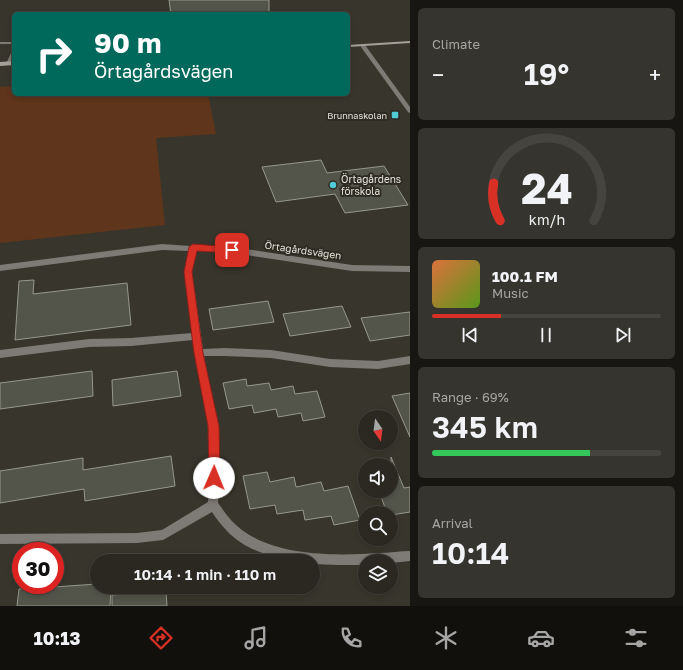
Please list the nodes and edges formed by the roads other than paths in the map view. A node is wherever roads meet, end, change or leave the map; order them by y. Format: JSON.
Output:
{"nodes":[{"id":1,"x":12,"y":42,"type":"edge"},
{"id":2,"x":410,"y":42,"type":"edge"},
{"id":3,"x":0,"y":43,"type":"edge"},
{"id":4,"x":350,"y":46,"type":"edge"},
{"id":5,"x":363,"y":46,"type":"junction"},
{"id":6,"x":0,"y":64,"type":"edge"},
{"id":7,"x":11,"y":64,"type":"edge"},
{"id":8,"x":410,"y":111,"type":"edge"},
{"id":9,"x":193,"y":247,"type":"junction"},
{"id":10,"x":0,"y":268,"type":"edge"},
{"id":11,"x":410,"y":269,"type":"edge"},
{"id":12,"x":197,"y":336,"type":"junction"},
{"id":13,"x":199,"y":353,"type":"junction"},
{"id":14,"x":0,"y":354,"type":"edge"},
{"id":15,"x":410,"y":360,"type":"edge"},
{"id":16,"x":213,"y":505,"type":"junction"},
{"id":17,"x":0,"y":539,"type":"edge"},
{"id":18,"x":410,"y":556,"type":"edge"}],
"edges":[{"from":1,"to":3,"type":"street"},
{"from":2,"to":5,"type":"main road"},
{"from":4,"to":5,"type":"main road"},
{"from":5,"to":8,"type":"street"},
{"from":6,"to":7,"type":"main road"},
{"from":9,"to":10,"type":"street","name":"Örtagårdsvägen"},
{"from":9,"to":11,"type":"street","name":"Örtagårdsvägen"},
{"from":9,"to":12,"type":"street"},
{"from":12,"to":13,"type":"street"},
{"from":12,"to":14,"type":"street"},
{"from":13,"to":15,"type":"street"},
{"from":13,"to":16,"type":"street"},
{"from":16,"to":17,"type":"street"},
{"from":16,"to":18,"type":"street"}]}
